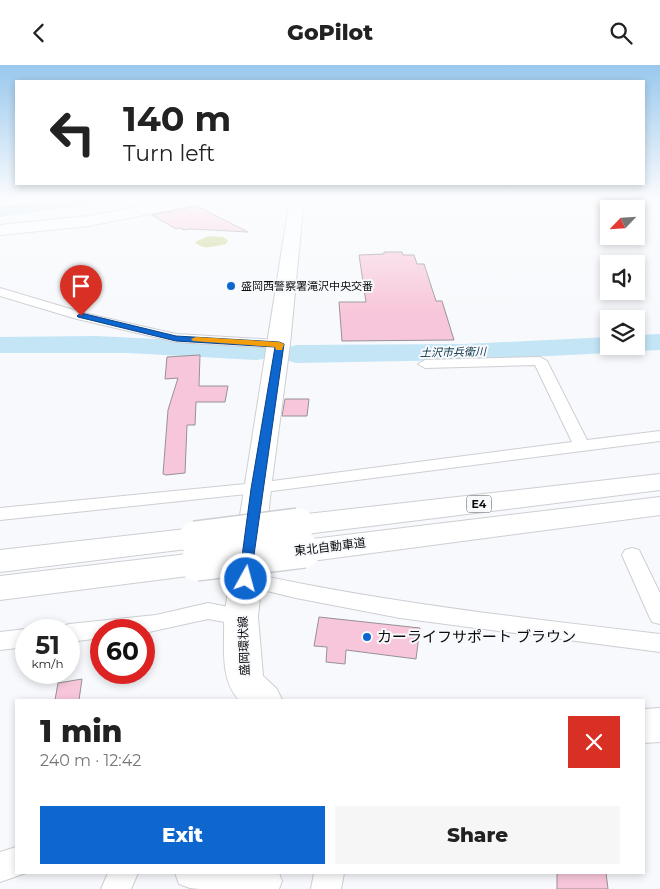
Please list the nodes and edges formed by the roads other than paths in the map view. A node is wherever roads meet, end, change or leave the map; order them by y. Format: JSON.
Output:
{"nodes":[{"id":1,"x":292,"y":236,"type":"edge"},
{"id":2,"x":0,"y":292,"type":"edge"},
{"id":3,"x":279,"y":344,"type":"junction"},
{"id":4,"x":425,"y":364,"type":"dead end"},
{"id":5,"x":660,"y":436,"type":"edge"},
{"id":6,"x":581,"y":445,"type":"junction"},
{"id":7,"x":660,"y":482,"type":"edge"},
{"id":8,"x":257,"y":489,"type":"junction"},
{"id":9,"x":660,"y":506,"type":"edge"},
{"id":10,"x":0,"y":514,"type":"edge"},
{"id":11,"x":301,"y":538,"type":"junction"},
{"id":12,"x":196,"y":551,"type":"junction"},
{"id":13,"x":632,"y":555,"type":"dead end"},
{"id":14,"x":0,"y":561,"type":"edge"},
{"id":15,"x":246,"y":579,"type":"junction"},
{"id":16,"x":0,"y":588,"type":"edge"},
{"id":17,"x":660,"y":616,"type":"edge"},
{"id":18,"x":241,"y":617,"type":"junction"},
{"id":19,"x":80,"y":632,"type":"edge"},
{"id":20,"x":15,"y":639,"type":"edge"},
{"id":21,"x":0,"y":641,"type":"edge"},
{"id":22,"x":660,"y":643,"type":"edge"},
{"id":23,"x":262,"y":699,"type":"edge"},
{"id":24,"x":660,"y":725,"type":"edge"},
{"id":25,"x":645,"y":726,"type":"edge"},
{"id":26,"x":15,"y":862,"type":"edge"},
{"id":27,"x":0,"y":867,"type":"edge"},
{"id":28,"x":123,"y":874,"type":"edge"},
{"id":29,"x":200,"y":874,"type":"edge"},
{"id":30,"x":329,"y":874,"type":"edge"},
{"id":31,"x":266,"y":881,"type":"dead end"},
{"id":32,"x":116,"y":889,"type":"edge"},
{"id":33,"x":326,"y":889,"type":"edge"}],
"edges":[{"from":1,"to":3,"type":"main road","name":"盛岡環状線"},
{"from":2,"to":3,"type":"street"},
{"from":3,"to":8,"type":"main road","name":"盛岡環状線"},
{"from":4,"to":6,"type":"street"},
{"from":5,"to":6,"type":"street"},
{"from":6,"to":8,"type":"street"},
{"from":7,"to":11,"type":"main road","name":"東北自動車道","number":"E4"},
{"from":8,"to":10,"type":"street"},
{"from":8,"to":15,"type":"main road","name":"盛岡環状線"},
{"from":9,"to":11,"type":"main road","name":"東北自動車道","number":"E4"},
{"from":11,"to":12,"type":"main road","name":"東北自動車道","number":"E4","bridge":true},
{"from":12,"to":14,"type":"main road","name":"東北自動車道","number":"E4"},
{"from":12,"to":16,"type":"main road","name":"東北自動車道","number":"E4"},
{"from":13,"to":17,"type":"street"},
{"from":15,"to":18,"type":"main road","name":"盛岡環状線"},
{"from":15,"to":22,"type":"street"},
{"from":18,"to":19,"type":"street"},
{"from":18,"to":23,"type":"main road","name":"盛岡環状線"},
{"from":20,"to":21,"type":"street"},
{"from":24,"to":25,"type":"main road"},
{"from":26,"to":27,"type":"street"},
{"from":28,"to":32,"type":"street"},
{"from":29,"to":31,"type":"street"},
{"from":30,"to":33,"type":"street"}]}
